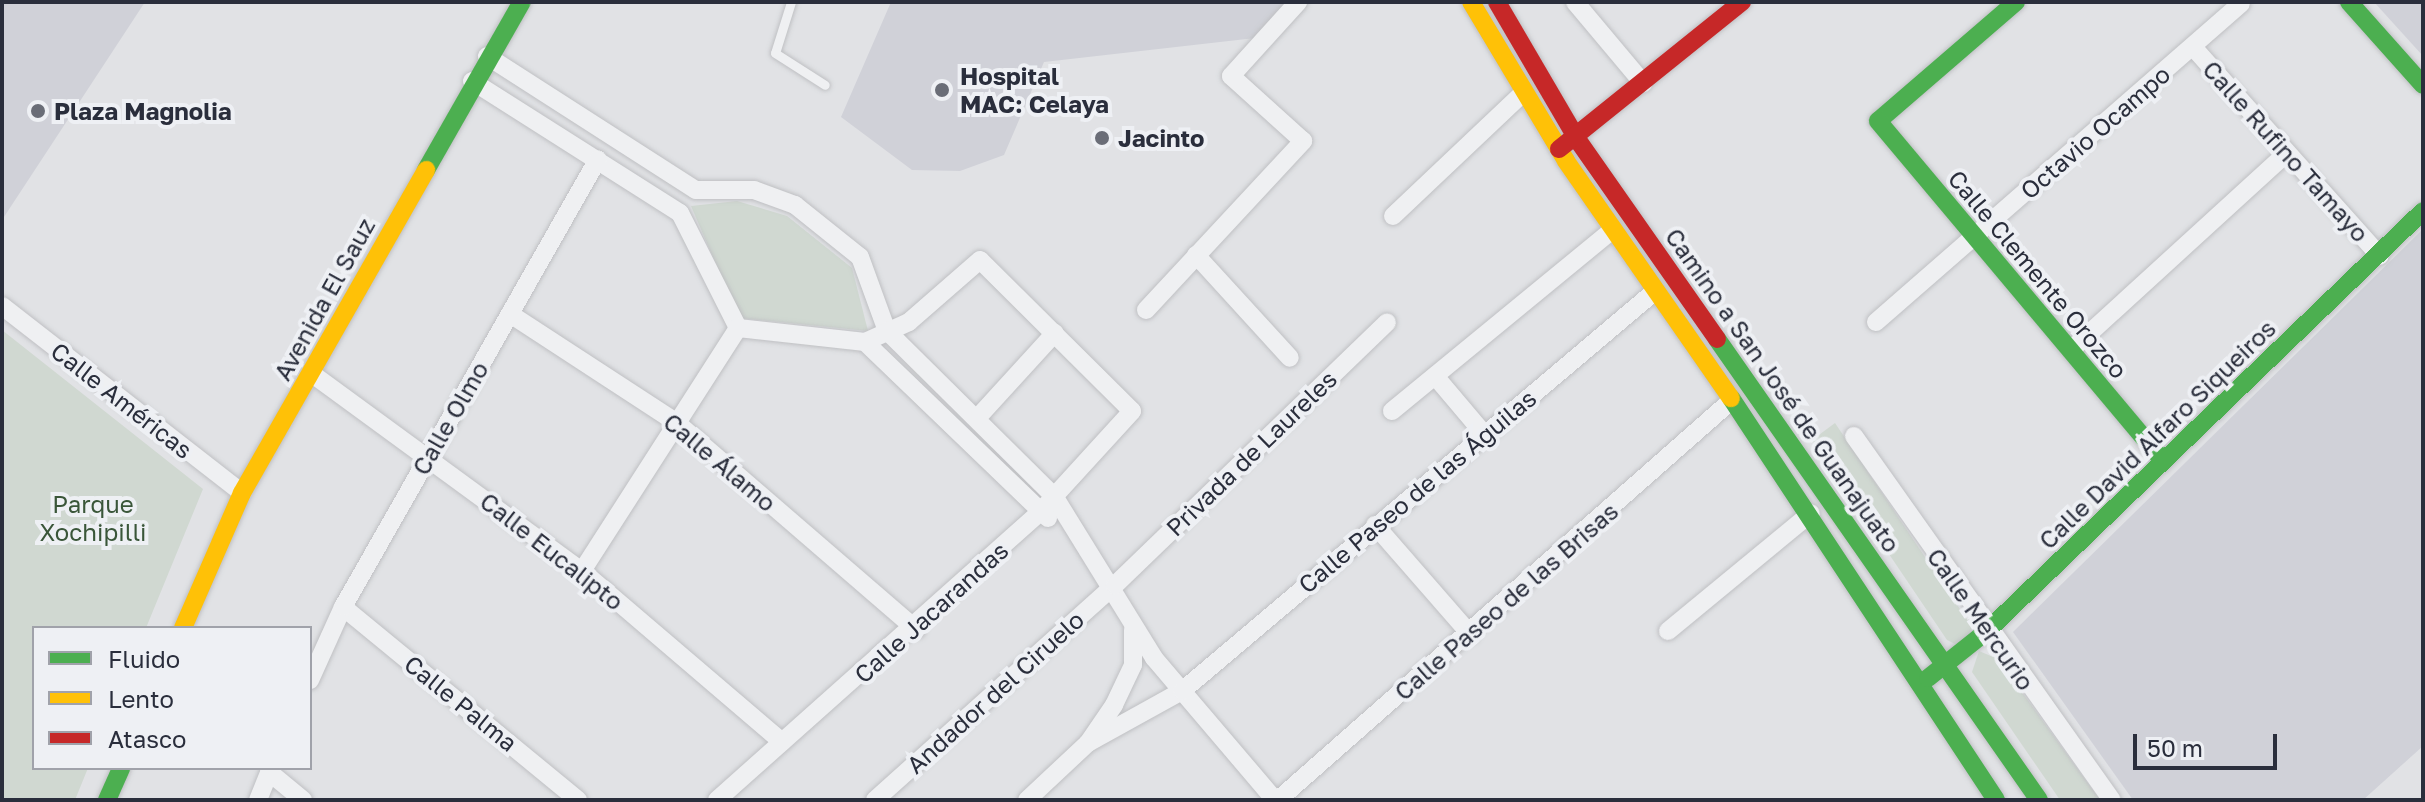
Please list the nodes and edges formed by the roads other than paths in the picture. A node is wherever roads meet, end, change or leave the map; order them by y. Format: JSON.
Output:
{"nodes":[{"id":1,"x":522,"y":2,"type":"edge"},
{"id":2,"x":791,"y":2,"type":"edge"},
{"id":3,"x":1298,"y":2,"type":"edge"},
{"id":4,"x":1471,"y":2,"type":"edge"},
{"id":5,"x":1497,"y":2,"type":"edge"},
{"id":6,"x":1575,"y":2,"type":"edge"},
{"id":7,"x":1742,"y":2,"type":"edge"},
{"id":8,"x":2016,"y":2,"type":"edge"},
{"id":9,"x":2349,"y":2,"type":"edge"},
{"id":10,"x":2241,"y":4,"type":"dead end"},
{"id":11,"x":2193,"y":47,"type":"junction"},
{"id":12,"x":487,"y":56,"type":"junction"},
{"id":13,"x":472,"y":81,"type":"junction"},
{"id":14,"x":1643,"y":83,"type":"junction"},
{"id":15,"x":825,"y":85,"type":"dead end"},
{"id":16,"x":2423,"y":85,"type":"edge"},
{"id":17,"x":1524,"y":92,"type":"junction"},
{"id":18,"x":1577,"y":139,"type":"junction"},
{"id":19,"x":1559,"y":149,"type":"junction"},
{"id":20,"x":2287,"y":153,"type":"junction"},
{"id":21,"x":598,"y":159,"type":"junction"},
{"id":22,"x":2423,"y":211,"type":"edge"},
{"id":23,"x":1393,"y":216,"type":"dead end"},
{"id":24,"x":1612,"y":230,"type":"junction"},
{"id":25,"x":1975,"y":237,"type":"junction"},
{"id":26,"x":1196,"y":255,"type":"junction"},
{"id":27,"x":2380,"y":256,"type":"junction"},
{"id":28,"x":1654,"y":292,"type":"junction"},
{"id":29,"x":2,"y":306,"type":"edge"},
{"id":30,"x":1146,"y":310,"type":"dead end"},
{"id":31,"x":510,"y":314,"type":"junction"},
{"id":32,"x":1387,"y":322,"type":"dead end"},
{"id":33,"x":1876,"y":322,"type":"dead end"},
{"id":34,"x":738,"y":328,"type":"junction"},
{"id":35,"x":887,"y":331,"type":"junction"},
{"id":36,"x":1055,"y":333,"type":"junction"},
{"id":37,"x":865,"y":342,"type":"junction"},
{"id":38,"x":2071,"y":350,"type":"junction"},
{"id":39,"x":1290,"y":358,"type":"dead end"},
{"id":40,"x":311,"y":373,"type":"junction"},
{"id":41,"x":1435,"y":376,"type":"junction"},
{"id":42,"x":1732,"y":400,"type":"junction"},
{"id":43,"x":1392,"y":411,"type":"dead end"},
{"id":44,"x":980,"y":415,"type":"junction"},
{"id":45,"x":677,"y":423,"type":"junction"},
{"id":46,"x":1484,"y":434,"type":"junction"},
{"id":47,"x":1854,"y":436,"type":"dead end"},
{"id":48,"x":427,"y":457,"type":"junction"},
{"id":49,"x":2162,"y":459,"type":"junction"},
{"id":50,"x":242,"y":493,"type":"junction"},
{"id":51,"x":1054,"y":496,"type":"junction"},
{"id":52,"x":1039,"y":513,"type":"junction"},
{"id":53,"x":1811,"y":513,"type":"junction"},
{"id":54,"x":1844,"y":515,"type":"junction"},
{"id":55,"x":1375,"y":525,"type":"junction"},
{"id":56,"x":1069,"y":529,"type":"junction"},
{"id":57,"x":582,"y":571,"type":"junction"},
{"id":58,"x":1115,"y":585,"type":"junction"},
{"id":59,"x":343,"y":607,"type":"junction"},
{"id":60,"x":1133,"y":625,"type":"junction"},
{"id":61,"x":184,"y":626,"type":"edge"},
{"id":62,"x":916,"y":629,"type":"junction"},
{"id":63,"x":1668,"y":631,"type":"dead end"},
{"id":64,"x":1987,"y":631,"type":"junction"},
{"id":65,"x":1470,"y":634,"type":"junction"},
{"id":66,"x":1945,"y":663,"type":"junction"},
{"id":67,"x":312,"y":676,"type":"edge"},
{"id":68,"x":1919,"y":686,"type":"junction"},
{"id":69,"x":1182,"y":691,"type":"junction"},
{"id":70,"x":782,"y":742,"type":"junction"},
{"id":71,"x":1088,"y":743,"type":"junction"},
{"id":72,"x":120,"y":770,"type":"edge"},
{"id":73,"x":270,"y":770,"type":"edge"},
{"id":74,"x":107,"y":800,"type":"edge"},
{"id":75,"x":258,"y":800,"type":"edge"},
{"id":76,"x":303,"y":800,"type":"edge"},
{"id":77,"x":578,"y":800,"type":"edge"},
{"id":78,"x":717,"y":800,"type":"edge"},
{"id":79,"x":875,"y":800,"type":"edge"},
{"id":80,"x":1027,"y":800,"type":"edge"},
{"id":81,"x":1276,"y":800,"type":"edge"},
{"id":82,"x":1996,"y":800,"type":"edge"},
{"id":83,"x":2039,"y":800,"type":"edge"},
{"id":84,"x":2112,"y":800,"type":"edge"}],
"edges":[{"from":1,"to":12,"type":"main road","name":"Avenida El Sauz"},
{"from":2,"to":15,"type":"lane"},
{"from":3,"to":26,"type":"street"},
{"from":4,"to":17,"type":"main road","name":"Camino a San José de Guanajuato"},
{"from":5,"to":18,"type":"main road","name":"Camino a San José de Guanajuato"},
{"from":6,"to":14,"type":"street"},
{"from":7,"to":14,"type":"main road"},
{"from":8,"to":25,"type":"main road","name":"Calle Clemente Orozco"},
{"from":9,"to":16,"type":"main road"},
{"from":10,"to":11,"type":"street","name":"Octavio Ocampo"},
{"from":11,"to":20,"type":"street","name":"Calle Rufino Tamayo"},
{"from":11,"to":25,"type":"street","name":"Octavio Ocampo"},
{"from":12,"to":13,"type":"main road","name":"Avenida El Sauz"},
{"from":12,"to":35,"type":"street"},
{"from":13,"to":21,"type":"street"},
{"from":13,"to":40,"type":"main road","name":"Avenida El Sauz"},
{"from":14,"to":18,"type":"main road"},
{"from":17,"to":19,"type":"main road","name":"Camino a San José de Guanajuato"},
{"from":17,"to":23,"type":"street"},
{"from":18,"to":19,"type":"main road"},
{"from":18,"to":54,"type":"main road","name":"Camino a San José de Guanajuato"},
{"from":19,"to":24,"type":"main road","name":"Camino a San José de Guanajuato"},
{"from":20,"to":27,"type":"street","name":"Calle Rufino Tamayo"},
{"from":20,"to":38,"type":"street"},
{"from":21,"to":31,"type":"street","name":"Calle Olmo"},
{"from":21,"to":34,"type":"street"},
{"from":22,"to":27,"type":"main road","name":"Calle David Alfaro Siqueiros"},
{"from":24,"to":28,"type":"main road","name":"Camino a San José de Guanajuato"},
{"from":24,"to":41,"type":"street"},
{"from":25,"to":33,"type":"street","name":"Octavio Ocampo"},
{"from":25,"to":38,"type":"main road","name":"Calle Clemente Orozco"},
{"from":26,"to":30,"type":"street"},
{"from":26,"to":39,"type":"street"},
{"from":27,"to":49,"type":"main road","name":"Calle David Alfaro Siqueiros"},
{"from":28,"to":42,"type":"main road","name":"Camino a San José de Guanajuato"},
{"from":28,"to":46,"type":"street","name":"Calle Paseo de las Águilas"},
{"from":29,"to":50,"type":"street","name":"Calle Américas"},
{"from":31,"to":45,"type":"street","name":"Calle Álamo"},
{"from":31,"to":48,"type":"street","name":"Calle Olmo"},
{"from":32,"to":58,"type":"street","name":"Privada de Laureles"},
{"from":34,"to":37,"type":"street"},
{"from":34,"to":45,"type":"street"},
{"from":35,"to":36,"type":"street"},
{"from":35,"to":37,"type":"street"},
{"from":35,"to":44,"type":"street"},
{"from":36,"to":44,"type":"street"},
{"from":36,"to":51,"type":"street","name":"Calle Jacarandas"},
{"from":37,"to":52,"type":"street"},
{"from":38,"to":49,"type":"main road","name":"Calle Clemente Orozco"},
{"from":40,"to":48,"type":"street","name":"Calle Eucalipto"},
{"from":40,"to":50,"type":"main road","name":"Avenida El Sauz"},
{"from":41,"to":43,"type":"street"},
{"from":41,"to":46,"type":"street"},
{"from":42,"to":53,"type":"main road","name":"Camino a San José de Guanajuato"},
{"from":42,"to":54,"type":"main road"},
{"from":42,"to":65,"type":"street","name":"Calle Paseo de las Brisas"},
{"from":44,"to":51,"type":"street"},
{"from":45,"to":57,"type":"street"},
{"from":45,"to":62,"type":"street","name":"Calle Álamo"},
{"from":46,"to":55,"type":"street","name":"Calle Paseo de las Águilas"},
{"from":47,"to":64,"type":"street","name":"Calle Mercurio"},
{"from":48,"to":57,"type":"street","name":"Calle Eucalipto"},
{"from":48,"to":59,"type":"street","name":"Calle Olmo"},
{"from":49,"to":64,"type":"main road","name":"Calle David Alfaro Siqueiros"},
{"from":50,"to":61,"type":"main road","name":"Avenida El Sauz"},
{"from":51,"to":52,"type":"street","name":"Calle Jacarandas"},
{"from":51,"to":56,"type":"street"},
{"from":52,"to":56,"type":"street"},
{"from":52,"to":62,"type":"street","name":"Calle Jacarandas"},
{"from":53,"to":63,"type":"street"},
{"from":53,"to":68,"type":"main road","name":"Camino a San José de Guanajuato"},
{"from":54,"to":66,"type":"main road","name":"Camino a San José de Guanajuato"},
{"from":55,"to":65,"type":"street"},
{"from":55,"to":69,"type":"street","name":"Calle Paseo de las Águilas"},
{"from":56,"to":58,"type":"street"},
{"from":57,"to":70,"type":"street","name":"Calle Eucalipto"},
{"from":58,"to":60,"type":"street"},
{"from":58,"to":79,"type":"street","name":"Andador del Ciruelo"},
{"from":59,"to":67,"type":"street","name":"Calle Olmo"},
{"from":59,"to":77,"type":"street","name":"Calle Palma"},
{"from":60,"to":69,"type":"street"},
{"from":60,"to":71,"type":"street"},
{"from":62,"to":70,"type":"street","name":"Calle Jacarandas"},
{"from":64,"to":66,"type":"main road","name":"Calle David Alfaro Siqueiros"},
{"from":64,"to":84,"type":"street","name":"Calle Mercurio"},
{"from":65,"to":81,"type":"street","name":"Calle Paseo de las Brisas"},
{"from":66,"to":68,"type":"main road","name":"Calle David Alfaro Siqueiros"},
{"from":66,"to":83,"type":"main road","name":"Camino a San José de Guanajuato"},
{"from":68,"to":82,"type":"main road","name":"Camino a San José de Guanajuato"},
{"from":69,"to":71,"type":"street","name":"Calle Paseo de las Águilas"},
{"from":69,"to":81,"type":"street"},
{"from":70,"to":78,"type":"street","name":"Calle Jacarandas"},
{"from":71,"to":80,"type":"street"},
{"from":72,"to":74,"type":"main road"},
{"from":73,"to":75,"type":"street"},
{"from":73,"to":76,"type":"street"}]}
